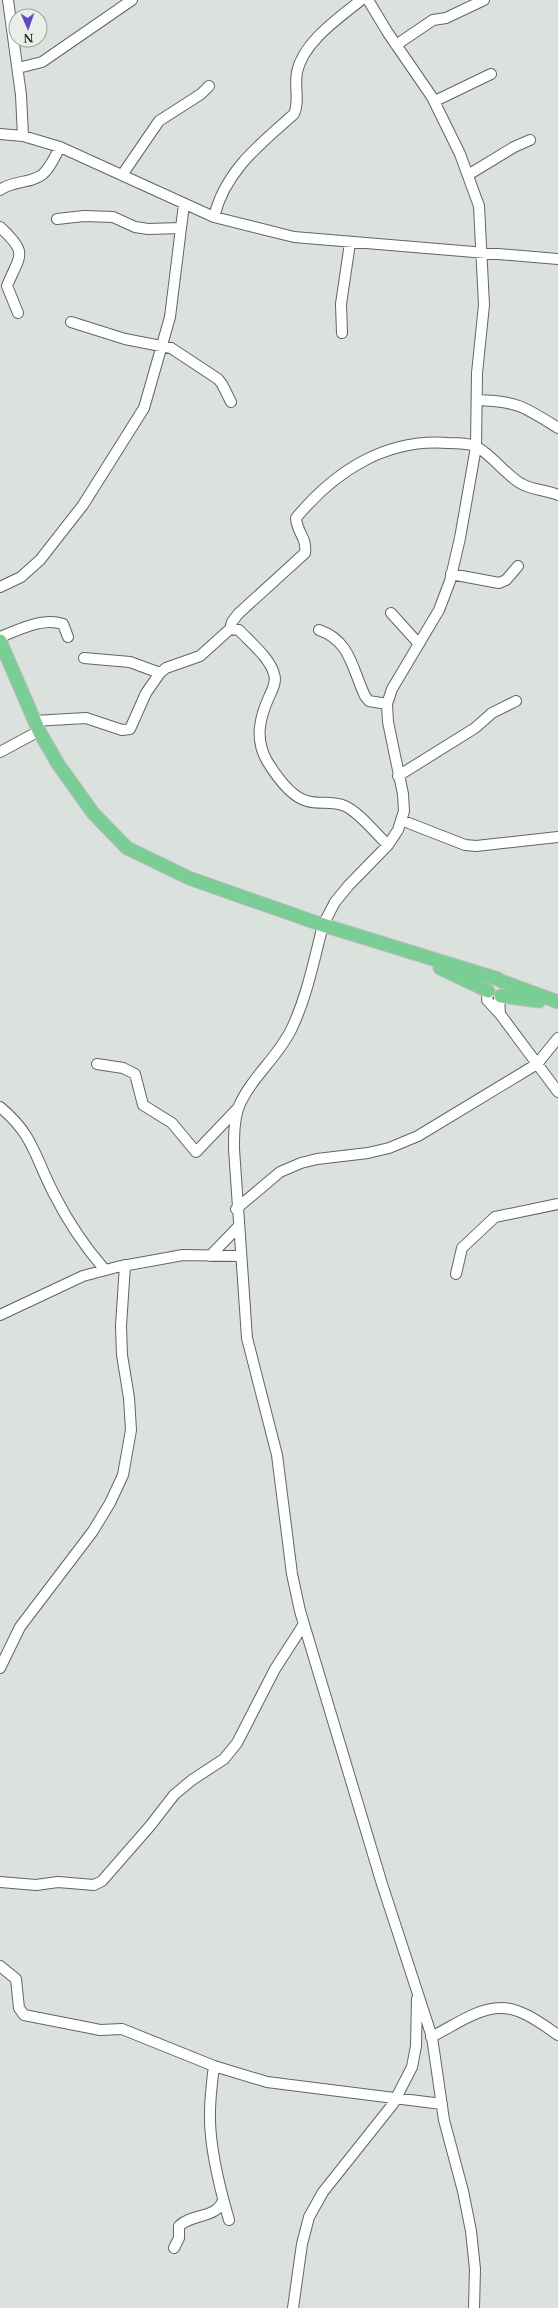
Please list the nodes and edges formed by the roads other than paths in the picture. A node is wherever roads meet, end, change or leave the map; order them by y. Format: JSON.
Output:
{"nodes":[{"id":1,"x":8,"y":0,"type":"edge"},
{"id":2,"x":132,"y":0,"type":"edge"},
{"id":3,"x":361,"y":0,"type":"edge"},
{"id":4,"x":368,"y":0,"type":"edge"},
{"id":5,"x":484,"y":0,"type":"edge"},
{"id":6,"x":396,"y":44,"type":"junction"},
{"id":7,"x":18,"y":68,"type":"junction"},
{"id":8,"x":491,"y":74,"type":"dead end"},
{"id":9,"x":209,"y":86,"type":"dead end"},
{"id":10,"x":435,"y":101,"type":"junction"},
{"id":11,"x":0,"y":134,"type":"edge"},
{"id":12,"x":23,"y":136,"type":"junction"},
{"id":13,"x":530,"y":140,"type":"dead end"},
{"id":14,"x":60,"y":148,"type":"junction"},
{"id":15,"x":122,"y":175,"type":"junction"},
{"id":16,"x":468,"y":176,"type":"junction"},
{"id":17,"x":0,"y":190,"type":"edge"},
{"id":18,"x":184,"y":204,"type":"junction"},
{"id":19,"x":214,"y":217,"type":"junction"},
{"id":20,"x":57,"y":219,"type":"dead end"},
{"id":21,"x":0,"y":227,"type":"edge"},
{"id":22,"x":181,"y":228,"type":"junction"},
{"id":23,"x":350,"y":243,"type":"junction"},
{"id":24,"x":482,"y":254,"type":"junction"},
{"id":25,"x":558,"y":259,"type":"edge"},
{"id":26,"x":18,"y":313,"type":"dead end"},
{"id":27,"x":71,"y":322,"type":"dead end"},
{"id":28,"x":342,"y":332,"type":"dead end"},
{"id":29,"x":162,"y":345,"type":"junction"},
{"id":30,"x":477,"y":400,"type":"junction"},
{"id":31,"x":230,"y":402,"type":"dead end"},
{"id":32,"x":558,"y":428,"type":"edge"},
{"id":33,"x":476,"y":447,"type":"junction"},
{"id":34,"x":558,"y":495,"type":"edge"},
{"id":35,"x":518,"y":566,"type":"dead end"},
{"id":36,"x":451,"y":574,"type":"junction"},
{"id":37,"x":0,"y":588,"type":"edge"},
{"id":38,"x":391,"y":613,"type":"dead end"},
{"id":39,"x":230,"y":630,"type":"junction"},
{"id":40,"x":319,"y":630,"type":"dead end"},
{"id":41,"x":0,"y":637,"type":"edge"},
{"id":42,"x":68,"y":637,"type":"dead end"},
{"id":43,"x":0,"y":641,"type":"edge"},
{"id":44,"x":419,"y":644,"type":"junction"},
{"id":45,"x":84,"y":658,"type":"dead end"},
{"id":46,"x":160,"y":673,"type":"junction"},
{"id":47,"x":516,"y":701,"type":"dead end"},
{"id":48,"x":387,"y":704,"type":"junction"},
{"id":49,"x":36,"y":726,"type":"junction"},
{"id":50,"x":0,"y":752,"type":"edge"},
{"id":51,"x":398,"y":776,"type":"junction"},
{"id":52,"x":401,"y":820,"type":"junction"},
{"id":53,"x":558,"y":837,"type":"edge"},
{"id":54,"x":388,"y":845,"type":"junction"},
{"id":55,"x":323,"y":925,"type":"junction"},
{"id":56,"x":408,"y":952,"type":"junction"},
{"id":57,"x":499,"y":980,"type":"junction"},
{"id":58,"x":494,"y":994,"type":"junction"},
{"id":59,"x":558,"y":1003,"type":"edge"},
{"id":60,"x":558,"y":1038,"type":"edge"},
{"id":61,"x":97,"y":1064,"type":"dead end"},
{"id":62,"x":537,"y":1064,"type":"junction"},
{"id":63,"x":558,"y":1092,"type":"edge"},
{"id":64,"x":0,"y":1107,"type":"edge"},
{"id":65,"x":239,"y":1107,"type":"junction"},
{"id":66,"x":558,"y":1204,"type":"edge"},
{"id":67,"x":236,"y":1209,"type":"junction"},
{"id":68,"x":238,"y":1227,"type":"junction"},
{"id":69,"x":210,"y":1256,"type":"junction"},
{"id":70,"x":240,"y":1256,"type":"junction"},
{"id":71,"x":125,"y":1265,"type":"junction"},
{"id":72,"x":105,"y":1270,"type":"junction"},
{"id":73,"x":456,"y":1274,"type":"dead end"},
{"id":74,"x":0,"y":1315,"type":"edge"},
{"id":75,"x":304,"y":1624,"type":"junction"},
{"id":76,"x":0,"y":1668,"type":"edge"},
{"id":77,"x":0,"y":1882,"type":"edge"},
{"id":78,"x":0,"y":1966,"type":"edge"},
{"id":79,"x":418,"y":1991,"type":"junction"},
{"id":80,"x":558,"y":2035,"type":"edge"},
{"id":81,"x":432,"y":2037,"type":"junction"},
{"id":82,"x":214,"y":2066,"type":"junction"},
{"id":83,"x":396,"y":2098,"type":"junction"},
{"id":84,"x":442,"y":2104,"type":"junction"},
{"id":85,"x":223,"y":2200,"type":"junction"},
{"id":86,"x":229,"y":2220,"type":"dead end"},
{"id":87,"x":174,"y":2248,"type":"dead end"},
{"id":88,"x":293,"y":2308,"type":"edge"},
{"id":89,"x":474,"y":2308,"type":"edge"}],
"edges":[{"from":1,"to":7,"type":"street"},
{"from":2,"to":7,"type":"street"},
{"from":3,"to":19,"type":"street"},
{"from":4,"to":6,"type":"street"},
{"from":5,"to":6,"type":"street"},
{"from":6,"to":10,"type":"street"},
{"from":7,"to":12,"type":"street"},
{"from":8,"to":10,"type":"street"},
{"from":9,"to":15,"type":"street"},
{"from":10,"to":16,"type":"street"},
{"from":11,"to":12,"type":"street"},
{"from":12,"to":14,"type":"street"},
{"from":13,"to":16,"type":"street"},
{"from":14,"to":15,"type":"street"},
{"from":14,"to":17,"type":"street"},
{"from":15,"to":18,"type":"street"},
{"from":16,"to":24,"type":"street"},
{"from":18,"to":19,"type":"street"},
{"from":18,"to":22,"type":"street"},
{"from":19,"to":23,"type":"street"},
{"from":20,"to":22,"type":"street"},
{"from":21,"to":26,"type":"street"},
{"from":22,"to":29,"type":"street"},
{"from":23,"to":24,"type":"street"},
{"from":23,"to":28,"type":"street"},
{"from":24,"to":25,"type":"street"},
{"from":24,"to":30,"type":"street"},
{"from":27,"to":29,"type":"street"},
{"from":29,"to":31,"type":"street"},
{"from":29,"to":37,"type":"street"},
{"from":30,"to":32,"type":"street"},
{"from":30,"to":33,"type":"street"},
{"from":33,"to":34,"type":"street"},
{"from":33,"to":36,"type":"street"},
{"from":33,"to":39,"type":"street"},
{"from":35,"to":36,"type":"street"},
{"from":36,"to":44,"type":"street"},
{"from":38,"to":44,"type":"street"},
{"from":39,"to":46,"type":"street"},
{"from":39,"to":54,"type":"street"},
{"from":40,"to":48,"type":"street"},
{"from":41,"to":42,"type":"street"},
{"from":43,"to":49,"type":"main road"},
{"from":44,"to":48,"type":"street"},
{"from":45,"to":46,"type":"street"},
{"from":46,"to":49,"type":"street"},
{"from":47,"to":51,"type":"street"},
{"from":48,"to":51,"type":"street"},
{"from":49,"to":50,"type":"street"},
{"from":49,"to":55,"type":"main road"},
{"from":51,"to":52,"type":"street"},
{"from":52,"to":53,"type":"street"},
{"from":52,"to":54,"type":"street"},
{"from":54,"to":55,"type":"street"},
{"from":55,"to":56,"type":"main road"},
{"from":55,"to":65,"type":"street"},
{"from":56,"to":57,"type":"main road"},
{"from":56,"to":58,"type":"main road"},
{"from":57,"to":58,"type":"main road"},
{"from":57,"to":59,"type":"main road"},
{"from":58,"to":59,"type":"main road"},
{"from":58,"to":62,"type":"street"},
{"from":60,"to":62,"type":"street"},
{"from":61,"to":65,"type":"street"},
{"from":62,"to":63,"type":"street"},
{"from":62,"to":67,"type":"street"},
{"from":64,"to":72,"type":"street"},
{"from":65,"to":67,"type":"street"},
{"from":66,"to":73,"type":"street"},
{"from":67,"to":68,"type":"street"},
{"from":68,"to":69,"type":"street"},
{"from":68,"to":70,"type":"street"},
{"from":69,"to":70,"type":"street"},
{"from":69,"to":71,"type":"street"},
{"from":70,"to":75,"type":"street"},
{"from":71,"to":72,"type":"street"},
{"from":71,"to":76,"type":"street"},
{"from":72,"to":74,"type":"street"},
{"from":75,"to":77,"type":"street"},
{"from":75,"to":79,"type":"street"},
{"from":78,"to":82,"type":"street"},
{"from":79,"to":81,"type":"street"},
{"from":79,"to":83,"type":"street"},
{"from":80,"to":81,"type":"street"},
{"from":81,"to":84,"type":"street"},
{"from":82,"to":83,"type":"street"},
{"from":82,"to":85,"type":"street"},
{"from":83,"to":84,"type":"street"},
{"from":83,"to":88,"type":"street"},
{"from":84,"to":89,"type":"street"},
{"from":85,"to":86,"type":"street"},
{"from":85,"to":87,"type":"street"}]}
